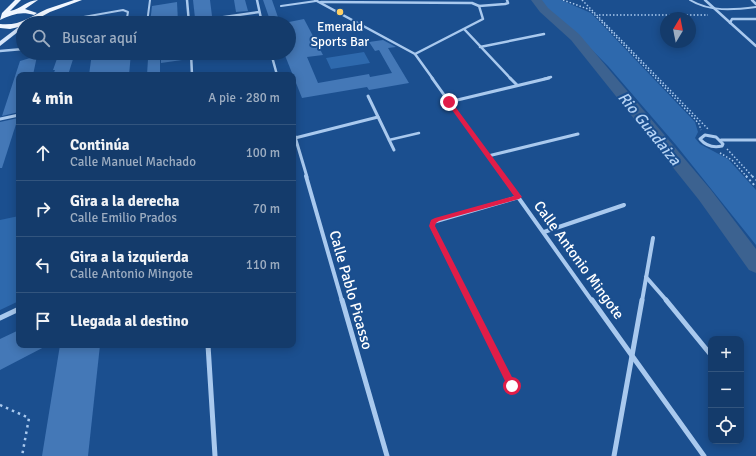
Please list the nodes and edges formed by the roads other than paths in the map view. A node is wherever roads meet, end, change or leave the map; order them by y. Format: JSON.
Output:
{"nodes":[{"id":1,"x":18,"y":0,"type":"edge"},
{"id":2,"x":35,"y":0,"type":"edge"},
{"id":3,"x":43,"y":0,"type":"edge"},
{"id":4,"x":79,"y":0,"type":"edge"},
{"id":5,"x":150,"y":0,"type":"edge"},
{"id":6,"x":187,"y":0,"type":"edge"},
{"id":7,"x":256,"y":0,"type":"edge"},
{"id":8,"x":507,"y":0,"type":"edge"},
{"id":9,"x":690,"y":0,"type":"edge"},
{"id":10,"x":705,"y":0,"type":"edge"},
{"id":11,"x":726,"y":0,"type":"edge"},
{"id":12,"x":732,"y":0,"type":"edge"},
{"id":13,"x":752,"y":0,"type":"edge"},
{"id":14,"x":317,"y":1,"type":"edge"},
{"id":15,"x":371,"y":1,"type":"edge"},
{"id":16,"x":756,"y":4,"type":"edge"},
{"id":17,"x":281,"y":6,"type":"dead end"},
{"id":18,"x":479,"y":6,"type":"junction"},
{"id":19,"x":712,"y":7,"type":"junction"},
{"id":20,"x":756,"y":7,"type":"edge"},
{"id":21,"x":16,"y":12,"type":"junction"},
{"id":22,"x":259,"y":12,"type":"junction"},
{"id":23,"x":28,"y":16,"type":"edge"},
{"id":24,"x":32,"y":16,"type":"edge"},
{"id":25,"x":40,"y":16,"type":"edge"},
{"id":26,"x":89,"y":16,"type":"edge"},
{"id":27,"x":127,"y":16,"type":"edge"},
{"id":28,"x":148,"y":16,"type":"edge"},
{"id":29,"x":188,"y":16,"type":"edge"},
{"id":30,"x":231,"y":16,"type":"edge"},
{"id":31,"x":260,"y":16,"type":"edge"},
{"id":32,"x":1,"y":17,"type":"edge"},
{"id":33,"x":756,"y":19,"type":"edge"},
{"id":34,"x":16,"y":23,"type":"edge"},
{"id":35,"x":730,"y":23,"type":"junction"},
{"id":36,"x":3,"y":26,"type":"edge"},
{"id":37,"x":465,"y":30,"type":"junction"},
{"id":38,"x":16,"y":31,"type":"edge"},
{"id":39,"x":544,"y":34,"type":"dead end"},
{"id":40,"x":0,"y":38,"type":"edge"},
{"id":41,"x":0,"y":44,"type":"edge"},
{"id":42,"x":756,"y":46,"type":"edge"},
{"id":43,"x":480,"y":47,"type":"junction"},
{"id":44,"x":16,"y":50,"type":"edge"},
{"id":45,"x":0,"y":51,"type":"edge"},
{"id":46,"x":415,"y":54,"type":"junction"},
{"id":47,"x":191,"y":60,"type":"edge"},
{"id":48,"x":273,"y":60,"type":"edge"},
{"id":49,"x":192,"y":72,"type":"edge"},
{"id":50,"x":276,"y":72,"type":"edge"},
{"id":51,"x":551,"y":77,"type":"dead end"},
{"id":52,"x":517,"y":85,"type":"junction"},
{"id":53,"x":368,"y":96,"type":"dead end"},
{"id":54,"x":449,"y":102,"type":"junction"},
{"id":55,"x":16,"y":115,"type":"edge"},
{"id":56,"x":378,"y":117,"type":"junction"},
{"id":57,"x":0,"y":118,"type":"edge"},
{"id":58,"x":419,"y":133,"type":"dead end"},
{"id":59,"x":578,"y":134,"type":"dead end"},
{"id":60,"x":296,"y":138,"type":"edge"},
{"id":61,"x":389,"y":140,"type":"junction"},
{"id":62,"x":756,"y":140,"type":"edge"},
{"id":63,"x":296,"y":141,"type":"edge"},
{"id":64,"x":722,"y":142,"type":"junction"},
{"id":65,"x":394,"y":150,"type":"dead end"},
{"id":66,"x":488,"y":156,"type":"junction"},
{"id":67,"x":519,"y":197,"type":"junction"},
{"id":68,"x":624,"y":205,"type":"dead end"},
{"id":69,"x":544,"y":232,"type":"junction"},
{"id":70,"x":653,"y":238,"type":"dead end"},
{"id":71,"x":646,"y":277,"type":"junction"},
{"id":72,"x":16,"y":310,"type":"edge"},
{"id":73,"x":0,"y":318,"type":"edge"},
{"id":74,"x":208,"y":348,"type":"edge"},
{"id":75,"x":708,"y":351,"type":"edge"},
{"id":76,"x":632,"y":354,"type":"junction"},
{"id":77,"x":512,"y":386,"type":"dead end"},
{"id":78,"x":215,"y":456,"type":"edge"},
{"id":79,"x":387,"y":456,"type":"edge"},
{"id":80,"x":614,"y":456,"type":"edge"},
{"id":81,"x":704,"y":456,"type":"edge"}],
"edges":[{"from":1,"to":32,"type":"main road"},
{"from":2,"to":21,"type":"main road"},
{"from":3,"to":24,"type":"main road"},
{"from":4,"to":25,"type":"main road"},
{"from":5,"to":28,"type":"lane"},
{"from":6,"to":29,"type":"street"},
{"from":7,"to":22,"type":"street"},
{"from":8,"to":18,"type":"street"},
{"from":9,"to":19,"type":"lane"},
{"from":10,"to":19,"type":"street"},
{"from":11,"to":12,"type":"street"},
{"from":13,"to":16,"type":"street"},
{"from":14,"to":15,"type":"street"},
{"from":14,"to":17,"type":"lane"},
{"from":14,"to":46,"type":"street","name":"Calle Antonio Mingote"},
{"from":15,"to":18,"type":"street"},
{"from":18,"to":37,"type":"street"},
{"from":19,"to":20,"type":"lane"},
{"from":19,"to":35,"type":"street"},
{"from":21,"to":23,"type":"main road"},
{"from":21,"to":32,"type":"main road"},
{"from":22,"to":30,"type":"street"},
{"from":22,"to":31,"type":"street"},
{"from":26,"to":27,"type":"lane"},
{"from":33,"to":35,"type":"street"},
{"from":34,"to":36,"type":"main road"},
{"from":35,"to":42,"type":"street"},
{"from":36,"to":40,"type":"street"},
{"from":37,"to":43,"type":"street"},
{"from":37,"to":46,"type":"street"},
{"from":38,"to":41,"type":"street"},
{"from":39,"to":43,"type":"street"},
{"from":43,"to":52,"type":"street"},
{"from":44,"to":45,"type":"street"},
{"from":46,"to":54,"type":"street","name":"Calle Antonio Mingote"},
{"from":47,"to":49,"type":"street"},
{"from":48,"to":50,"type":"street"},
{"from":51,"to":52,"type":"street"},
{"from":52,"to":54,"type":"street"},
{"from":53,"to":56,"type":"street"},
{"from":54,"to":66,"type":"street","name":"Calle Antonio Mingote"},
{"from":55,"to":57,"type":"street"},
{"from":56,"to":60,"type":"street"},
{"from":56,"to":61,"type":"street"},
{"from":58,"to":61,"type":"lane"},
{"from":59,"to":66,"type":"street"},
{"from":61,"to":65,"type":"street"},
{"from":62,"to":64,"type":"street"},
{"from":63,"to":79,"type":"street","name":"Calle Pablo Picasso"},
{"from":64,"to":64,"type":"street"},
{"from":66,"to":67,"type":"street","name":"Calle Antonio Mingote"},
{"from":67,"to":69,"type":"street","name":"Calle Antonio Mingote"},
{"from":67,"to":77,"type":"street"},
{"from":68,"to":69,"type":"street"},
{"from":69,"to":76,"type":"street","name":"Calle Antonio Mingote"},
{"from":70,"to":71,"type":"street"},
{"from":71,"to":75,"type":"street"},
{"from":71,"to":76,"type":"street"},
{"from":72,"to":73,"type":"street"},
{"from":74,"to":78,"type":"street"},
{"from":76,"to":80,"type":"street"},
{"from":76,"to":81,"type":"street","name":"Calle Antonio Mingote"}]}
